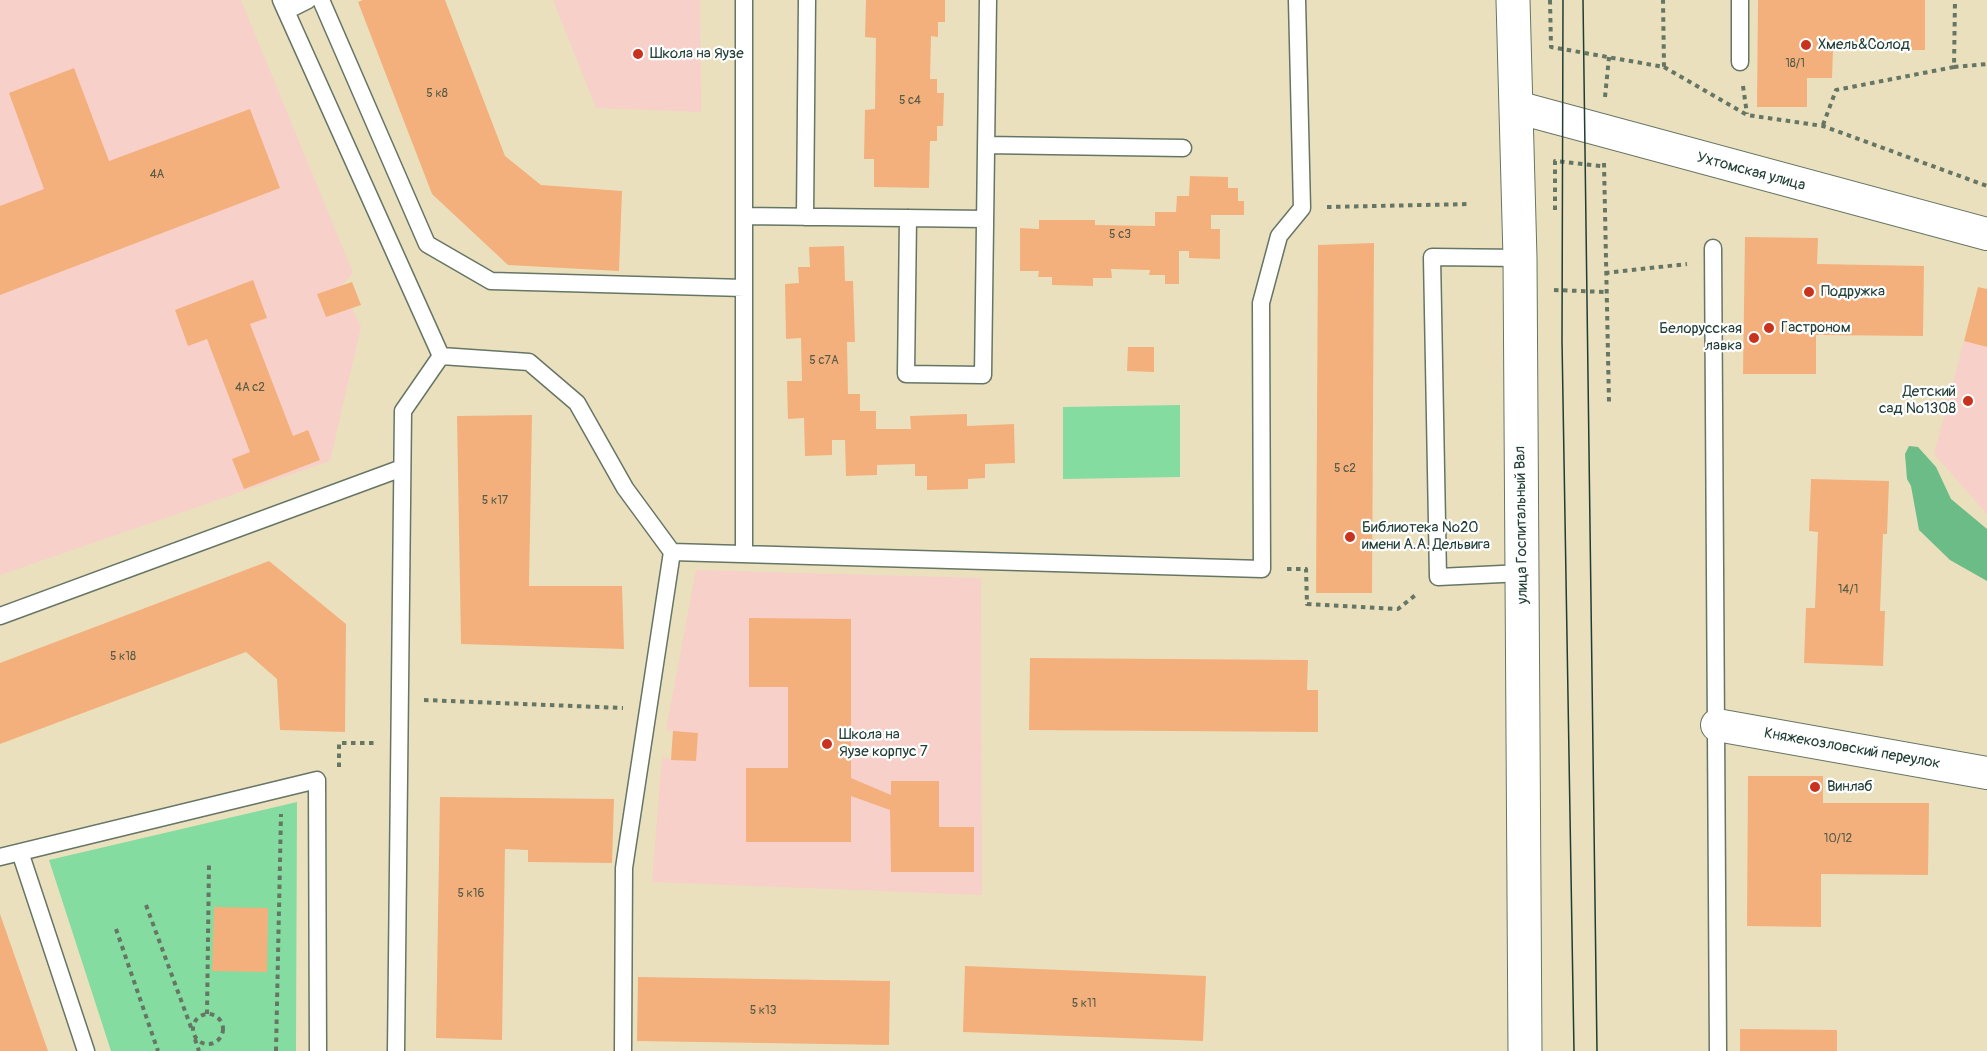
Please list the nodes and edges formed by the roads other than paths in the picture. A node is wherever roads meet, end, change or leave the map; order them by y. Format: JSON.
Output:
{"nodes":[{"id":1,"x":308,"y":0,"type":"edge"},
{"id":2,"x":321,"y":0,"type":"edge"},
{"id":3,"x":744,"y":0,"type":"edge"},
{"id":4,"x":807,"y":0,"type":"edge"},
{"id":5,"x":988,"y":0,"type":"edge"},
{"id":6,"x":1297,"y":0,"type":"edge"},
{"id":7,"x":1513,"y":0,"type":"edge"},
{"id":8,"x":1740,"y":0,"type":"edge"},
{"id":9,"x":284,"y":5,"type":"edge"},
{"id":10,"x":1740,"y":62,"type":"dead end"},
{"id":11,"x":1516,"y":107,"type":"junction"},
{"id":12,"x":986,"y":145,"type":"junction"},
{"id":13,"x":1183,"y":148,"type":"dead end"},
{"id":14,"x":744,"y":216,"type":"junction"},
{"id":15,"x":805,"y":217,"type":"junction"},
{"id":16,"x":908,"y":219,"type":"junction"},
{"id":17,"x":985,"y":219,"type":"junction"},
{"id":18,"x":1987,"y":234,"type":"edge"},
{"id":19,"x":1713,"y":254,"type":"road end"},
{"id":20,"x":1520,"y":258,"type":"junction"},
{"id":21,"x":744,"y":288,"type":"junction"},
{"id":22,"x":441,"y":356,"type":"junction"},
{"id":23,"x":402,"y":468,"type":"junction"},
{"id":24,"x":672,"y":552,"type":"junction"},
{"id":25,"x":744,"y":554,"type":"junction"},
{"id":26,"x":1523,"y":573,"type":"junction"},
{"id":27,"x":0,"y":616,"type":"edge"},
{"id":28,"x":1716,"y":725,"type":"junction"},
{"id":29,"x":1987,"y":773,"type":"edge"},
{"id":30,"x":20,"y":852,"type":"junction"},
{"id":31,"x":0,"y":856,"type":"edge"},
{"id":32,"x":86,"y":1051,"type":"edge"},
{"id":33,"x":318,"y":1051,"type":"edge"},
{"id":34,"x":396,"y":1051,"type":"edge"},
{"id":35,"x":623,"y":1051,"type":"edge"},
{"id":36,"x":1525,"y":1051,"type":"edge"},
{"id":37,"x":1718,"y":1051,"type":"edge"}],
"edges":[{"from":1,"to":9,"type":"lane"},
{"from":2,"to":21,"type":"lane"},
{"from":3,"to":14,"type":"lane"},
{"from":4,"to":15,"type":"lane"},
{"from":5,"to":12,"type":"lane"},
{"from":6,"to":25,"type":"lane"},
{"from":7,"to":11,"type":"main road","name":"улица Госпитальный Вал"},
{"from":8,"to":10,"type":"lane"},
{"from":9,"to":22,"type":"lane"},
{"from":11,"to":18,"type":"street","name":"Ухтомская улица"},
{"from":11,"to":20,"type":"main road","name":"улица Госпитальный Вал"},
{"from":12,"to":13,"type":"lane"},
{"from":12,"to":17,"type":"lane"},
{"from":14,"to":15,"type":"lane"},
{"from":14,"to":21,"type":"lane"},
{"from":15,"to":16,"type":"lane"},
{"from":16,"to":17,"type":"lane"},
{"from":16,"to":17,"type":"lane"},
{"from":19,"to":28,"type":"lane"},
{"from":20,"to":26,"type":"main road","name":"улица Госпитальный Вал"},
{"from":20,"to":26,"type":"lane"},
{"from":21,"to":25,"type":"lane"},
{"from":22,"to":23,"type":"lane"},
{"from":22,"to":24,"type":"lane"},
{"from":23,"to":27,"type":"lane"},
{"from":23,"to":34,"type":"lane"},
{"from":24,"to":25,"type":"lane"},
{"from":24,"to":35,"type":"lane"},
{"from":26,"to":36,"type":"main road","name":"улица Госпитальный Вал"},
{"from":28,"to":29,"type":"street","name":"Княжекозловский переулок"},
{"from":28,"to":37,"type":"lane"},
{"from":30,"to":31,"type":"lane"},
{"from":30,"to":32,"type":"lane"},
{"from":30,"to":33,"type":"lane"}]}
